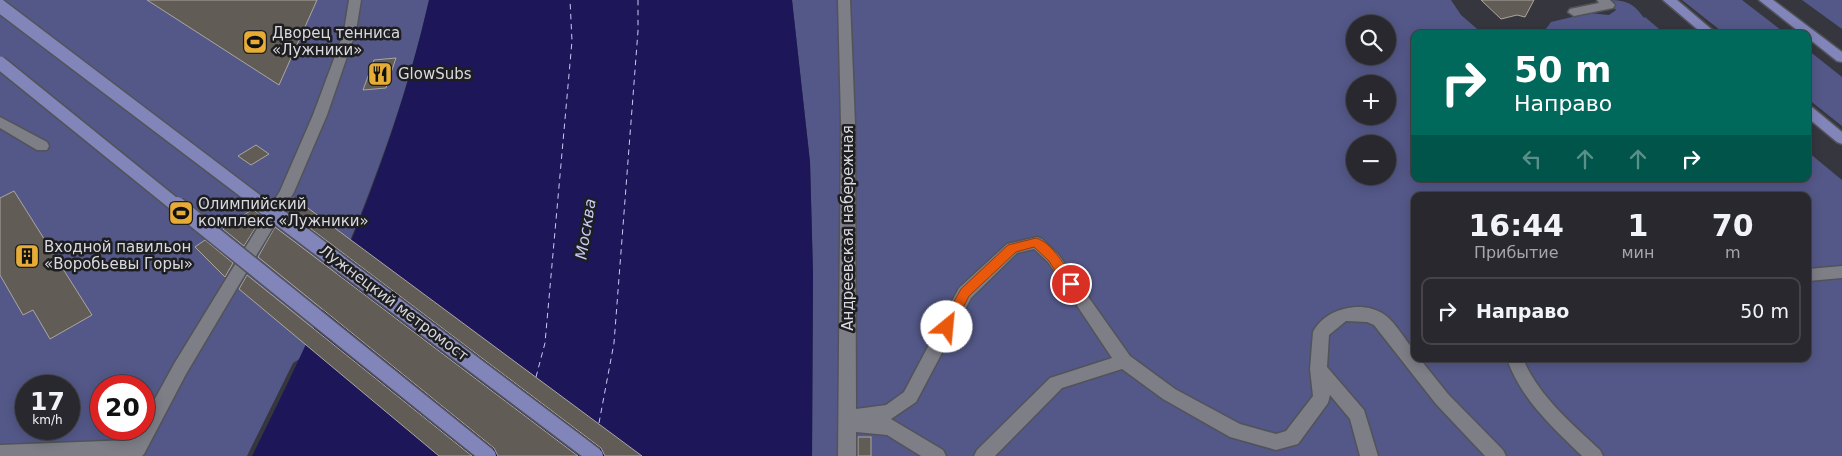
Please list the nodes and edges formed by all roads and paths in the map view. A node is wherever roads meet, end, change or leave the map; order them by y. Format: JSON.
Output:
{"nodes":[{"id":1,"x":355,"y":0,"type":"edge"},
{"id":2,"x":844,"y":0,"type":"edge"},
{"id":3,"x":1603,"y":0,"type":"edge"},
{"id":4,"x":1669,"y":0,"type":"edge"},
{"id":5,"x":1765,"y":0,"type":"edge"},
{"id":6,"x":0,"y":6,"type":"edge"},
{"id":7,"x":1574,"y":12,"type":"dead end"},
{"id":8,"x":1706,"y":30,"type":"edge"},
{"id":9,"x":1805,"y":30,"type":"edge"},
{"id":10,"x":1811,"y":35,"type":"edge"},
{"id":11,"x":1842,"y":58,"type":"edge"},
{"id":12,"x":0,"y":63,"type":"edge"},
{"id":13,"x":1811,"y":113,"type":"edge"},
{"id":14,"x":0,"y":122,"type":"edge"},
{"id":15,"x":1842,"y":139,"type":"edge"},
{"id":16,"x":42,"y":146,"type":"dead end"},
{"id":17,"x":1842,"y":272,"type":"edge"},
{"id":18,"x":1811,"y":275,"type":"edge"},
{"id":19,"x":1411,"y":360,"type":"edge"},
{"id":20,"x":1124,"y":362,"type":"junction"},
{"id":21,"x":1413,"y":362,"type":"edge"},
{"id":22,"x":1516,"y":362,"type":"edge"},
{"id":23,"x":1318,"y":370,"type":"junction"},
{"id":24,"x":847,"y":421,"type":"junction"},
{"id":25,"x":136,"y":452,"type":"edge"},
{"id":26,"x":0,"y":453,"type":"edge"},
{"id":27,"x":488,"y":456,"type":"edge"},
{"id":28,"x":595,"y":456,"type":"edge"},
{"id":29,"x":847,"y":456,"type":"edge"},
{"id":30,"x":936,"y":456,"type":"edge"},
{"id":31,"x":984,"y":456,"type":"edge"},
{"id":32,"x":1369,"y":456,"type":"edge"},
{"id":33,"x":1497,"y":456,"type":"edge"},
{"id":34,"x":1594,"y":456,"type":"edge"}],
"edges":[{"from":1,"to":25,"type":"street"},
{"from":2,"to":24,"type":"street","name":"Андреевская набережная"},
{"from":3,"to":7,"type":"street"},
{"from":4,"to":8,"type":"main road"},
{"from":5,"to":9,"type":"main road"},
{"from":6,"to":28,"type":"main road","name":"Лужнецкий метромост","bridge":true},
{"from":10,"to":11,"type":"main road"},
{"from":12,"to":27,"type":"main road","bridge":true},
{"from":13,"to":15,"type":"main road"},
{"from":14,"to":16,"type":"street"},
{"from":17,"to":18,"type":"street"},
{"from":19,"to":23,"type":"street"},
{"from":20,"to":23,"type":"street"},
{"from":20,"to":24,"type":"street"},
{"from":20,"to":31,"type":"street"},
{"from":21,"to":33,"type":"street"},
{"from":22,"to":34,"type":"street"},
{"from":23,"to":32,"type":"street"},
{"from":24,"to":29,"type":"street","name":"Андреевская набережная"},
{"from":24,"to":30,"type":"street"},
{"from":25,"to":26,"type":"street"}]}
